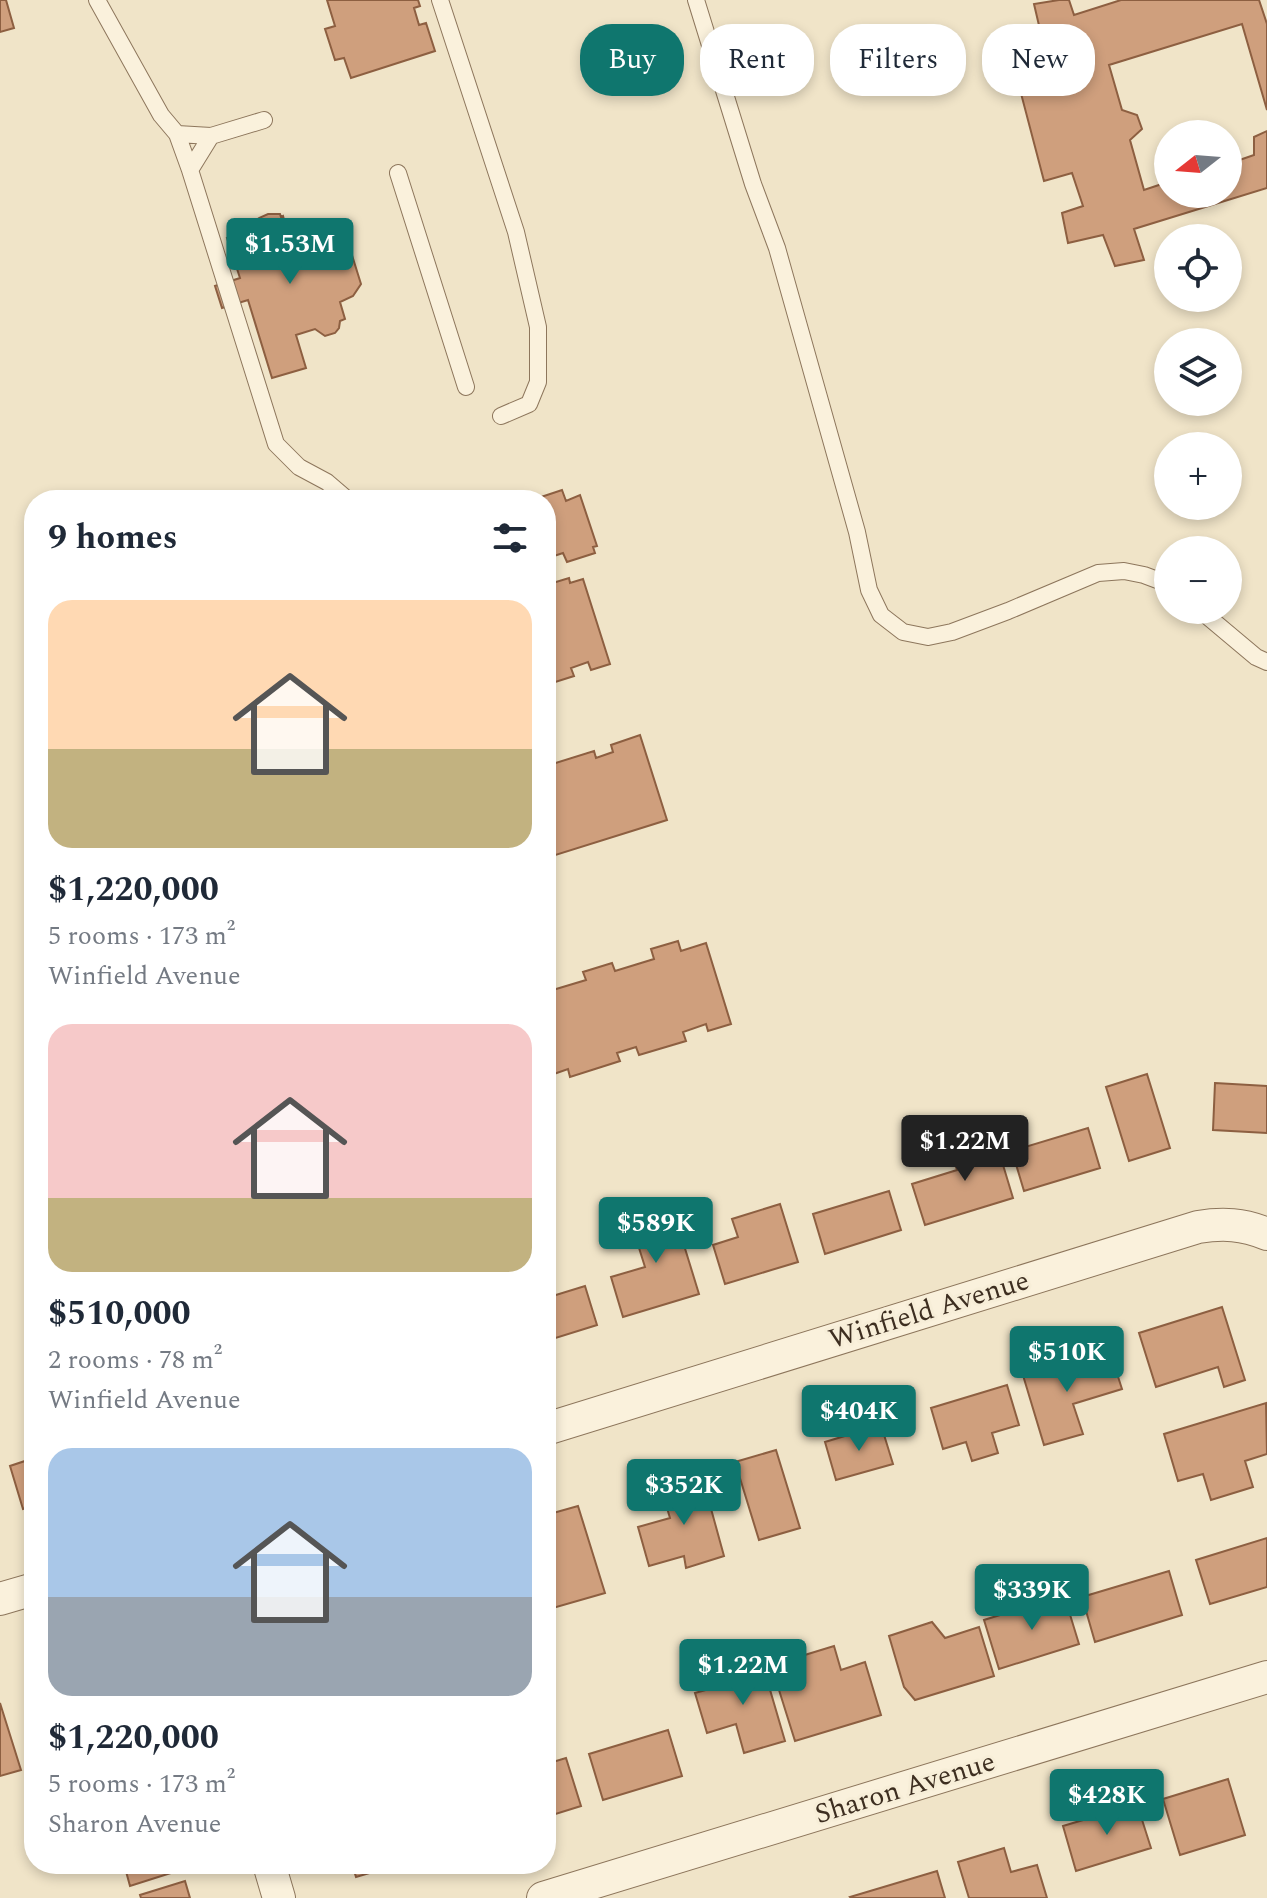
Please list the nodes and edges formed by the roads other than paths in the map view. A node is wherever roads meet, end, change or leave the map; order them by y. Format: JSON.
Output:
{"nodes":[{"id":1,"x":97,"y":0,"type":"edge"},
{"id":2,"x":440,"y":0,"type":"edge"},
{"id":3,"x":696,"y":0,"type":"edge"},
{"id":4,"x":264,"y":120,"type":"dead end"},
{"id":5,"x":177,"y":134,"type":"junction"},
{"id":6,"x":211,"y":136,"type":"junction"},
{"id":7,"x":190,"y":170,"type":"junction"},
{"id":8,"x":398,"y":173,"type":"dead end"},
{"id":9,"x":466,"y":387,"type":"dead end"},
{"id":10,"x":501,"y":416,"type":"dead end"},
{"id":11,"x":336,"y":490,"type":"edge"},
{"id":12,"x":1154,"y":579,"type":"edge"},
{"id":13,"x":1217,"y":624,"type":"edge"},
{"id":14,"x":1267,"y":662,"type":"edge"},
{"id":15,"x":1267,"y":1234,"type":"edge"},
{"id":16,"x":556,"y":1426,"type":"edge"},
{"id":17,"x":24,"y":1592,"type":"edge"},
{"id":18,"x":0,"y":1599,"type":"edge"},
{"id":19,"x":1267,"y":1677,"type":"edge"},
{"id":20,"x":272,"y":1874,"type":"edge"},
{"id":21,"x":279,"y":1898,"type":"edge"},
{"id":22,"x":543,"y":1898,"type":"edge"}],
"edges":[{"from":1,"to":5,"type":"lane"},
{"from":2,"to":10,"type":"lane"},
{"from":3,"to":12,"type":"lane"},
{"from":4,"to":6,"type":"lane"},
{"from":5,"to":6,"type":"lane"},
{"from":5,"to":7,"type":"lane"},
{"from":6,"to":7,"type":"lane"},
{"from":7,"to":11,"type":"lane"},
{"from":8,"to":9,"type":"lane"},
{"from":13,"to":14,"type":"lane"},
{"from":15,"to":16,"type":"street","name":"Winfield Avenue"},
{"from":17,"to":18,"type":"street"},
{"from":19,"to":22,"type":"street","name":"Sharon Avenue"},
{"from":20,"to":21,"type":"street"}]}
